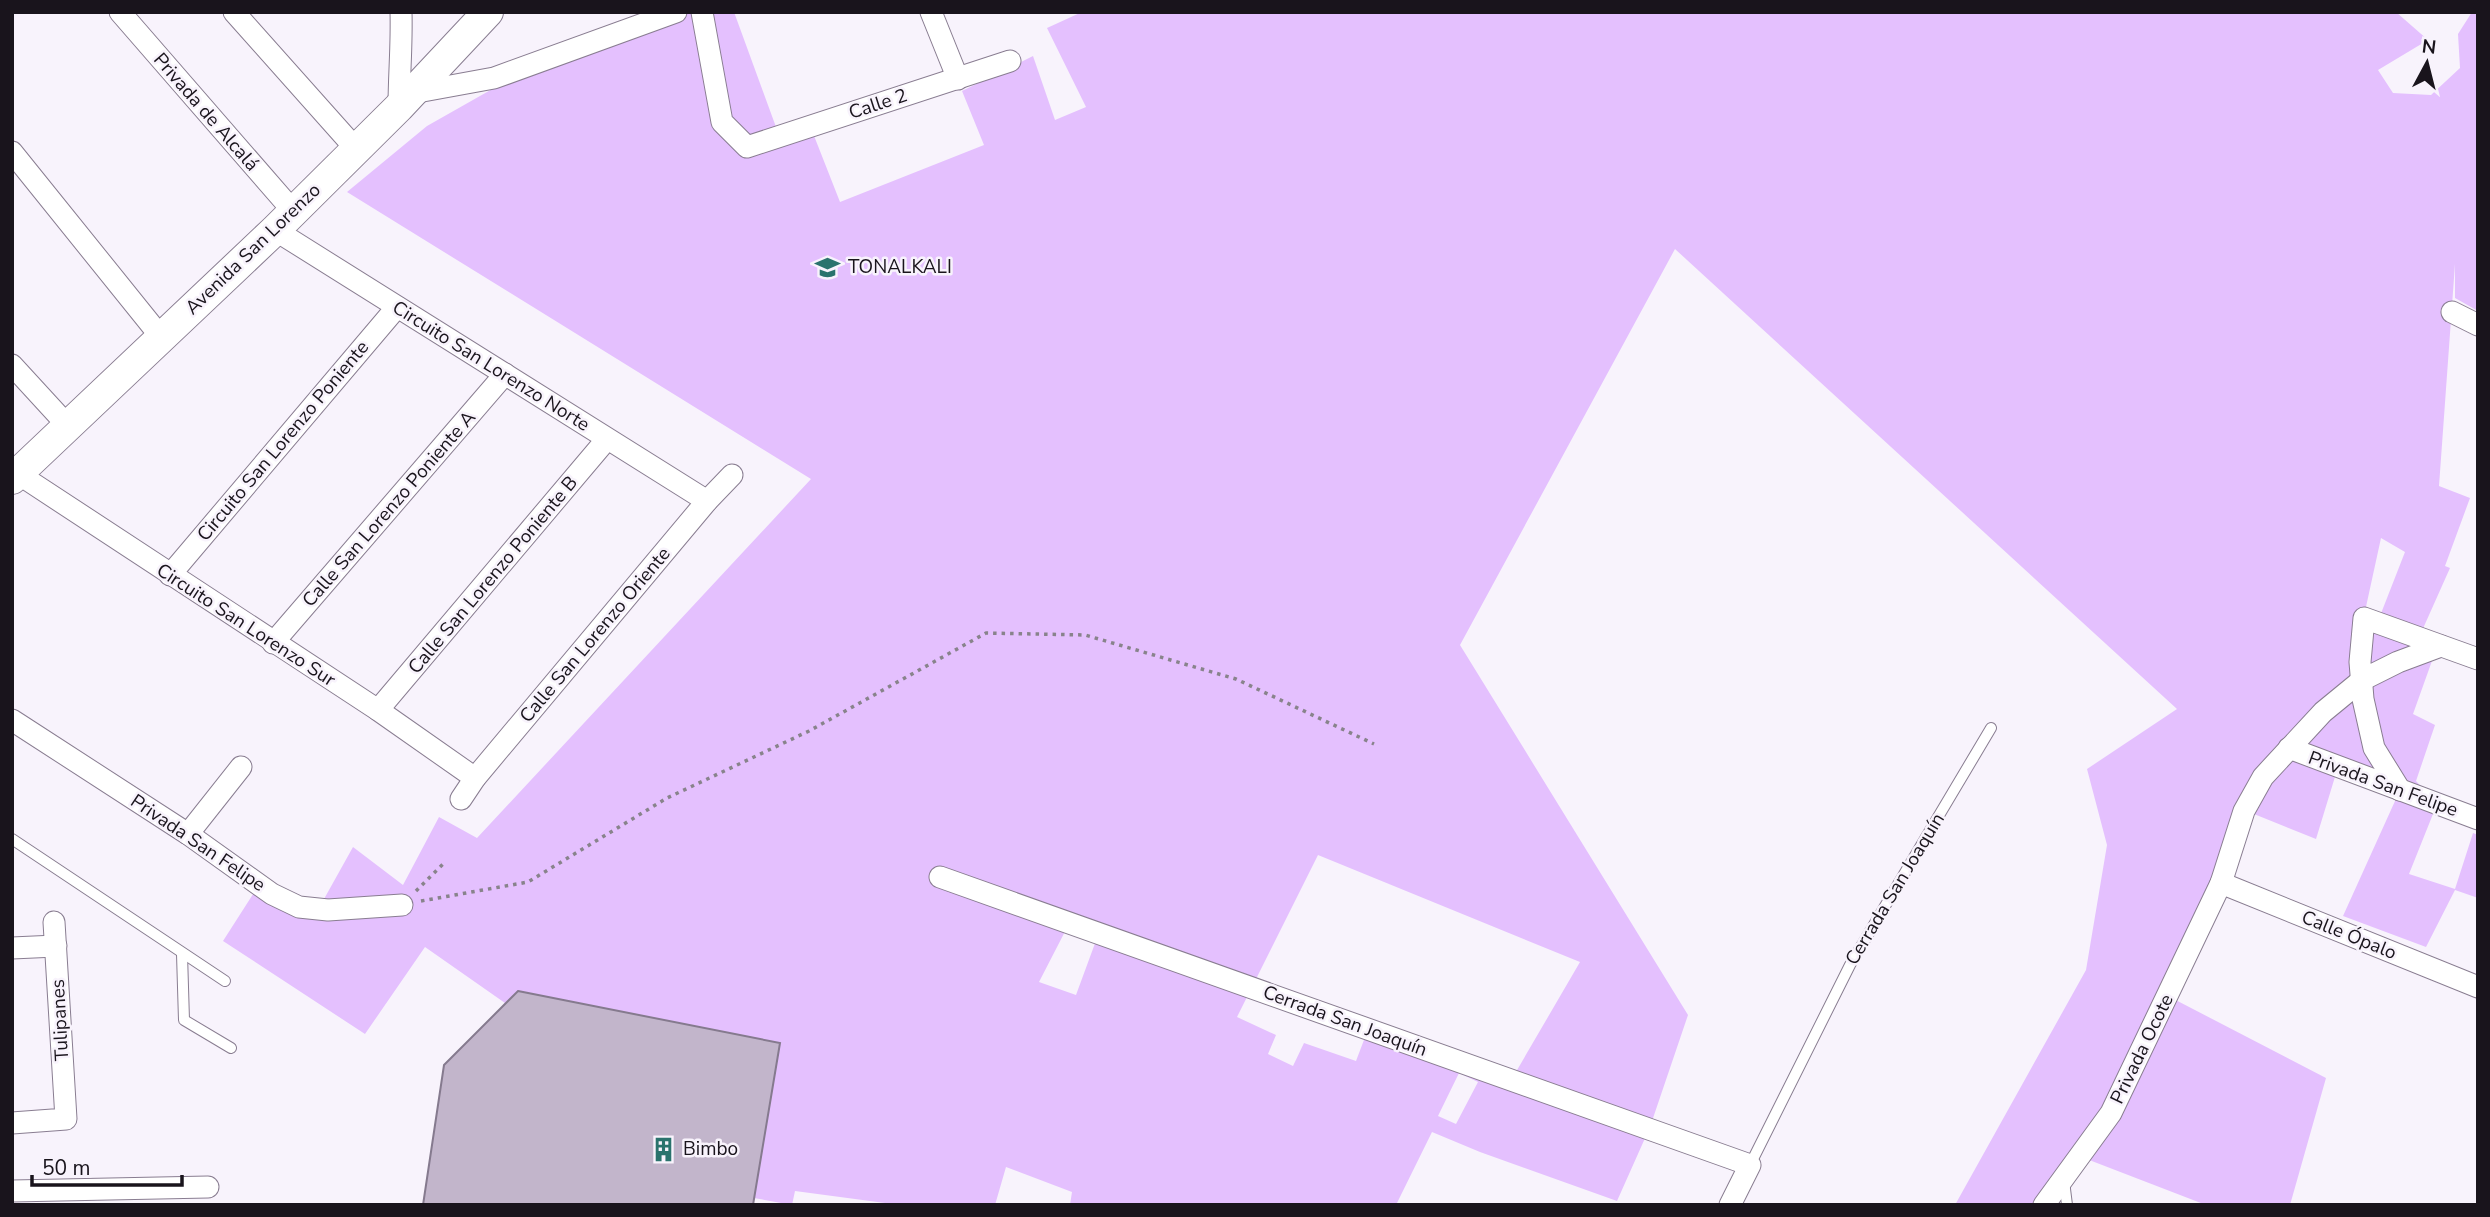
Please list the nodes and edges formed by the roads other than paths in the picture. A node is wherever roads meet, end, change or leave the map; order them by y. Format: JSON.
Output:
{"nodes":[{"id":1,"x":120,"y":12,"type":"edge"},
{"id":2,"x":234,"y":12,"type":"edge"},
{"id":3,"x":401,"y":12,"type":"edge"},
{"id":4,"x":488,"y":12,"type":"edge"},
{"id":5,"x":676,"y":12,"type":"edge"},
{"id":6,"x":702,"y":12,"type":"edge"},
{"id":7,"x":931,"y":12,"type":"edge"},
{"id":8,"x":1010,"y":61,"type":"dead end"},
{"id":9,"x":958,"y":79,"type":"junction"},
{"id":10,"x":405,"y":100,"type":"junction"},
{"id":11,"x":356,"y":149,"type":"junction"},
{"id":12,"x":12,"y":152,"type":"edge"},
{"id":13,"x":284,"y":220,"type":"junction"},
{"id":14,"x":397,"y":307,"type":"junction"},
{"id":15,"x":2452,"y":312,"type":"dead end"},
{"id":16,"x":2478,"y":325,"type":"edge"},
{"id":17,"x":161,"y":337,"type":"junction"},
{"id":18,"x":12,"y":365,"type":"edge"},
{"id":19,"x":505,"y":374,"type":"junction"},
{"id":20,"x":68,"y":426,"type":"junction"},
{"id":21,"x":607,"y":439,"type":"junction"},
{"id":22,"x":732,"y":475,"type":"dead end"},
{"id":23,"x":15,"y":476,"type":"edge"},
{"id":24,"x":707,"y":501,"type":"junction"},
{"id":25,"x":170,"y":575,"type":"junction"},
{"id":26,"x":273,"y":643,"type":"junction"},
{"id":27,"x":2441,"y":646,"type":"junction"},
{"id":28,"x":2478,"y":659,"type":"edge"},
{"id":29,"x":2362,"y":680,"type":"junction"},
{"id":30,"x":378,"y":710,"type":"junction"},
{"id":31,"x":12,"y":720,"type":"edge"},
{"id":32,"x":1991,"y":728,"type":"dead end"},
{"id":33,"x":2288,"y":748,"type":"junction"},
{"id":34,"x":241,"y":767,"type":"dead end"},
{"id":35,"x":475,"y":778,"type":"junction"},
{"id":36,"x":2400,"y":790,"type":"junction"},
{"id":37,"x":461,"y":799,"type":"dead end"},
{"id":38,"x":2478,"y":819,"type":"edge"},
{"id":39,"x":188,"y":834,"type":"junction"},
{"id":40,"x":12,"y":839,"type":"edge"},
{"id":41,"x":940,"y":877,"type":"dead end"},
{"id":42,"x":2221,"y":883,"type":"junction"},
{"id":43,"x":402,"y":905,"type":"road end"},
{"id":44,"x":54,"y":922,"type":"dead end"},
{"id":45,"x":56,"y":946,"type":"junction"},
{"id":46,"x":12,"y":947,"type":"edge"},
{"id":47,"x":182,"y":954,"type":"junction"},
{"id":48,"x":225,"y":981,"type":"dead end"},
{"id":49,"x":2478,"y":987,"type":"edge"},
{"id":50,"x":231,"y":1048,"type":"dead end"},
{"id":51,"x":12,"y":1124,"type":"edge"},
{"id":52,"x":1750,"y":1165,"type":"junction"},
{"id":53,"x":2064,"y":1178,"type":"junction"},
{"id":54,"x":208,"y":1187,"type":"dead end"},
{"id":55,"x":12,"y":1191,"type":"edge"},
{"id":56,"x":1730,"y":1205,"type":"edge"},
{"id":57,"x":2044,"y":1205,"type":"edge"},
{"id":58,"x":2067,"y":1205,"type":"edge"}],
"edges":[{"from":1,"to":13,"type":"street","name":"Privada de Alcalá"},
{"from":2,"to":11,"type":"street"},
{"from":3,"to":10,"type":"street"},
{"from":4,"to":10,"type":"street","name":"Avenida San Lorenzo"},
{"from":5,"to":10,"type":"street"},
{"from":6,"to":9,"type":"street","name":"Calle 2"},
{"from":7,"to":9,"type":"street"},
{"from":8,"to":9,"type":"street","name":"Calle 2"},
{"from":10,"to":11,"type":"street","name":"Avenida San Lorenzo"},
{"from":11,"to":13,"type":"street","name":"Avenida San Lorenzo"},
{"from":12,"to":17,"type":"street"},
{"from":13,"to":14,"type":"street","name":"Circuito San Lorenzo Norte"},
{"from":13,"to":17,"type":"street","name":"Avenida San Lorenzo"},
{"from":14,"to":19,"type":"street","name":"Circuito San Lorenzo Norte"},
{"from":14,"to":25,"type":"street","name":"Circuito San Lorenzo Poniente"},
{"from":15,"to":16,"type":"street"},
{"from":17,"to":20,"type":"street","name":"Avenida San Lorenzo"},
{"from":18,"to":20,"type":"street"},
{"from":19,"to":21,"type":"street","name":"Circuito San Lorenzo Norte"},
{"from":19,"to":26,"type":"street","name":"Calle San Lorenzo Poniente A"},
{"from":20,"to":23,"type":"street","name":"Avenida San Lorenzo"},
{"from":21,"to":24,"type":"street","name":"Circuito San Lorenzo Norte"},
{"from":21,"to":30,"type":"street","name":"Calle San Lorenzo Poniente B"},
{"from":22,"to":24,"type":"street","name":"Calle San Lorenzo Oriente"},
{"from":23,"to":25,"type":"street","name":"Circuito San Lorenzo Sur"},
{"from":24,"to":35,"type":"street","name":"Calle San Lorenzo Oriente"},
{"from":25,"to":26,"type":"street","name":"Circuito San Lorenzo Sur"},
{"from":26,"to":30,"type":"street","name":"Circuito San Lorenzo Sur"},
{"from":27,"to":28,"type":"street"},
{"from":27,"to":29,"type":"street","name":"Privada Ocote"},
{"from":27,"to":29,"type":"street"},
{"from":29,"to":33,"type":"street","name":"Privada Ocote"},
{"from":29,"to":36,"type":"street"},
{"from":30,"to":35,"type":"street","name":"Circuito San Lorenzo Sur"},
{"from":31,"to":39,"type":"street","name":"Privada San Felipe"},
{"from":32,"to":52,"type":"lane","name":"Cerrada San Joaquín"},
{"from":33,"to":36,"type":"street","name":"Privada San Felipe"},
{"from":33,"to":42,"type":"street","name":"Privada Ocote"},
{"from":34,"to":39,"type":"street"},
{"from":35,"to":37,"type":"street","name":"Calle San Lorenzo Oriente"},
{"from":36,"to":38,"type":"street","name":"Privada San Felipe"},
{"from":39,"to":43,"type":"street","name":"Privada San Felipe"},
{"from":40,"to":47,"type":"lane"},
{"from":41,"to":52,"type":"street","name":"Cerrada San Joaquín"},
{"from":42,"to":49,"type":"street","name":"Calle Ópalo"},
{"from":42,"to":53,"type":"street","name":"Privada Ocote"},
{"from":44,"to":45,"type":"street","name":"Tulipanes"},
{"from":45,"to":46,"type":"street"},
{"from":45,"to":51,"type":"street","name":"Tulipanes"},
{"from":47,"to":48,"type":"lane"},
{"from":47,"to":50,"type":"lane"},
{"from":52,"to":56,"type":"street","name":"Cerrada San Joaquín"},
{"from":53,"to":57,"type":"street","name":"Privada Ocote"},
{"from":53,"to":58,"type":"lane"},
{"from":54,"to":55,"type":"street"}]}
